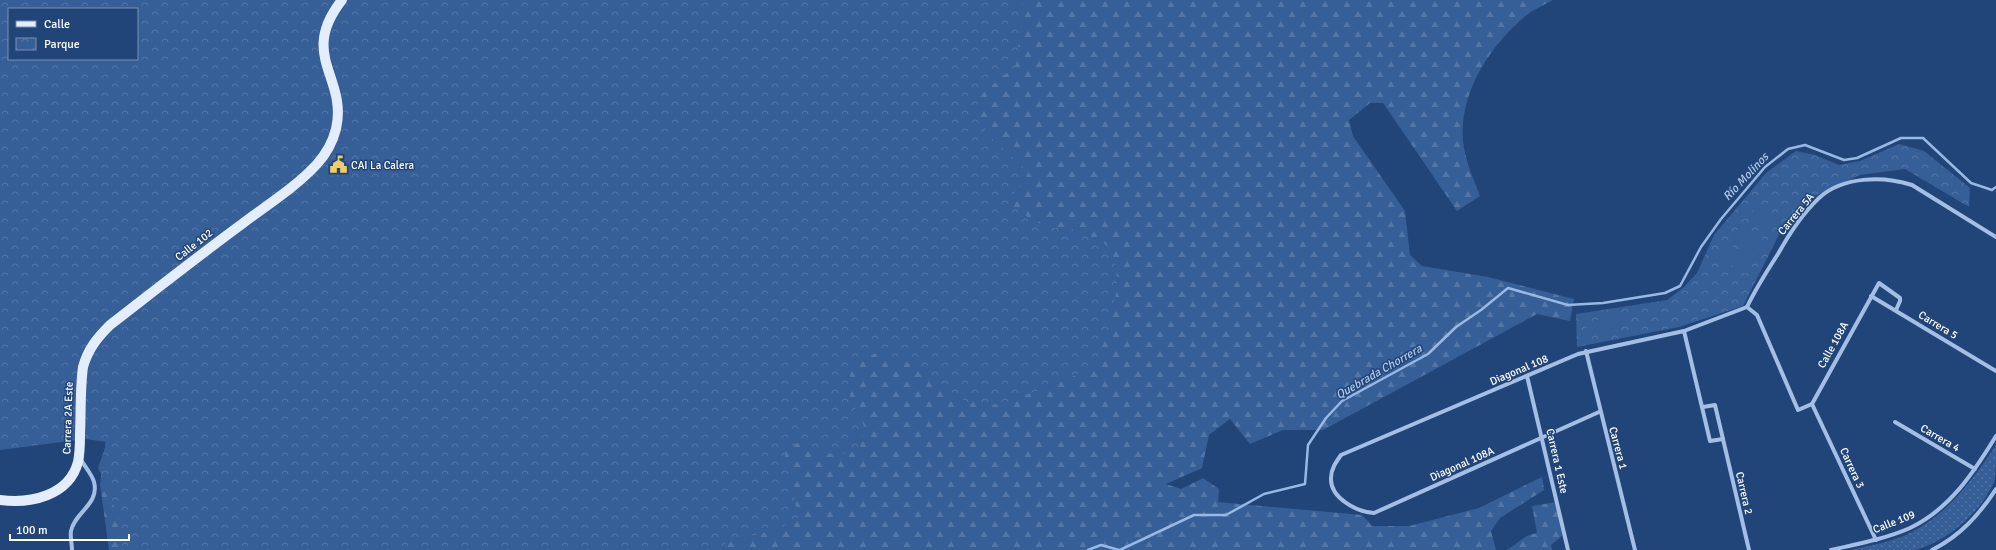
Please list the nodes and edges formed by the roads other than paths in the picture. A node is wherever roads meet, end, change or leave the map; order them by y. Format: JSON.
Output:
{"nodes":[{"id":1,"x":342,"y":0,"type":"edge"},
{"id":2,"x":1996,"y":237,"type":"edge"},
{"id":3,"x":1871,"y":296,"type":"junction"},
{"id":4,"x":1747,"y":307,"type":"junction"},
{"id":5,"x":1896,"y":310,"type":"junction"},
{"id":6,"x":1684,"y":331,"type":"junction"},
{"id":7,"x":1586,"y":351,"type":"junction"},
{"id":8,"x":1996,"y":371,"type":"edge"},
{"id":9,"x":82,"y":373,"type":"joint"},
{"id":10,"x":1527,"y":376,"type":"junction"},
{"id":11,"x":1812,"y":404,"type":"junction"},
{"id":12,"x":1702,"y":408,"type":"junction"},
{"id":13,"x":1599,"y":412,"type":"junction"},
{"id":14,"x":1896,"y":422,"type":"dead end"},
{"id":15,"x":1996,"y":436,"type":"edge"},
{"id":16,"x":1542,"y":439,"type":"junction"},
{"id":17,"x":1723,"y":439,"type":"junction"},
{"id":18,"x":79,"y":456,"type":"junction"},
{"id":19,"x":1975,"y":469,"type":"junction"},
{"id":20,"x":1996,"y":489,"type":"edge"},
{"id":21,"x":1335,"y":492,"type":"joint"},
{"id":22,"x":0,"y":500,"type":"edge"},
{"id":23,"x":1876,"y":540,"type":"junction"},
{"id":24,"x":72,"y":550,"type":"edge"},
{"id":25,"x":1568,"y":550,"type":"edge"},
{"id":26,"x":1635,"y":550,"type":"edge"},
{"id":27,"x":1749,"y":550,"type":"edge"},
{"id":28,"x":1831,"y":550,"type":"edge"},
{"id":29,"x":1932,"y":550,"type":"edge"}],
"edges":[{"from":1,"to":9,"type":"main road","name":"Calle 102"},
{"from":2,"to":4,"type":"street","name":"Carrera 5A"},
{"from":3,"to":5,"type":"street","name":"Carrera 5"},
{"from":3,"to":5,"type":"street","name":"Calle 108A"},
{"from":3,"to":11,"type":"street","name":"Calle 108A"},
{"from":4,"to":6,"type":"street","name":"Diagonal 108"},
{"from":4,"to":11,"type":"street"},
{"from":5,"to":8,"type":"street","name":"Carrera 5"},
{"from":6,"to":7,"type":"street","name":"Diagonal 108"},
{"from":6,"to":12,"type":"street"},
{"from":7,"to":10,"type":"street","name":"Diagonal 108"},
{"from":7,"to":13,"type":"street","name":"Carrera 1"},
{"from":9,"to":18,"type":"main road","name":"Carrera 2A Este"},
{"from":10,"to":16,"type":"street","name":"Carrera 1 Este"},
{"from":10,"to":21,"type":"street","name":"Diagonal 108"},
{"from":11,"to":23,"type":"street","name":"Carrera 3"},
{"from":12,"to":17,"type":"street"},
{"from":12,"to":17,"type":"street","name":"Carrera 2"},
{"from":13,"to":16,"type":"street","name":"Diagonal 108A"},
{"from":13,"to":26,"type":"street","name":"Carrera 1"},
{"from":14,"to":19,"type":"street","name":"Carrera 4"},
{"from":15,"to":19,"type":"street","name":"Calle 109"},
{"from":16,"to":21,"type":"street","name":"Diagonal 108A"},
{"from":16,"to":25,"type":"street","name":"Carrera 1 Este"},
{"from":17,"to":27,"type":"street","name":"Carrera 2"},
{"from":18,"to":22,"type":"main road","name":"Carrera 2A Este"},
{"from":18,"to":24,"type":"street"},
{"from":19,"to":23,"type":"street","name":"Calle 109"},
{"from":20,"to":29,"type":"street"},
{"from":23,"to":28,"type":"street","name":"Calle 109"}]}
